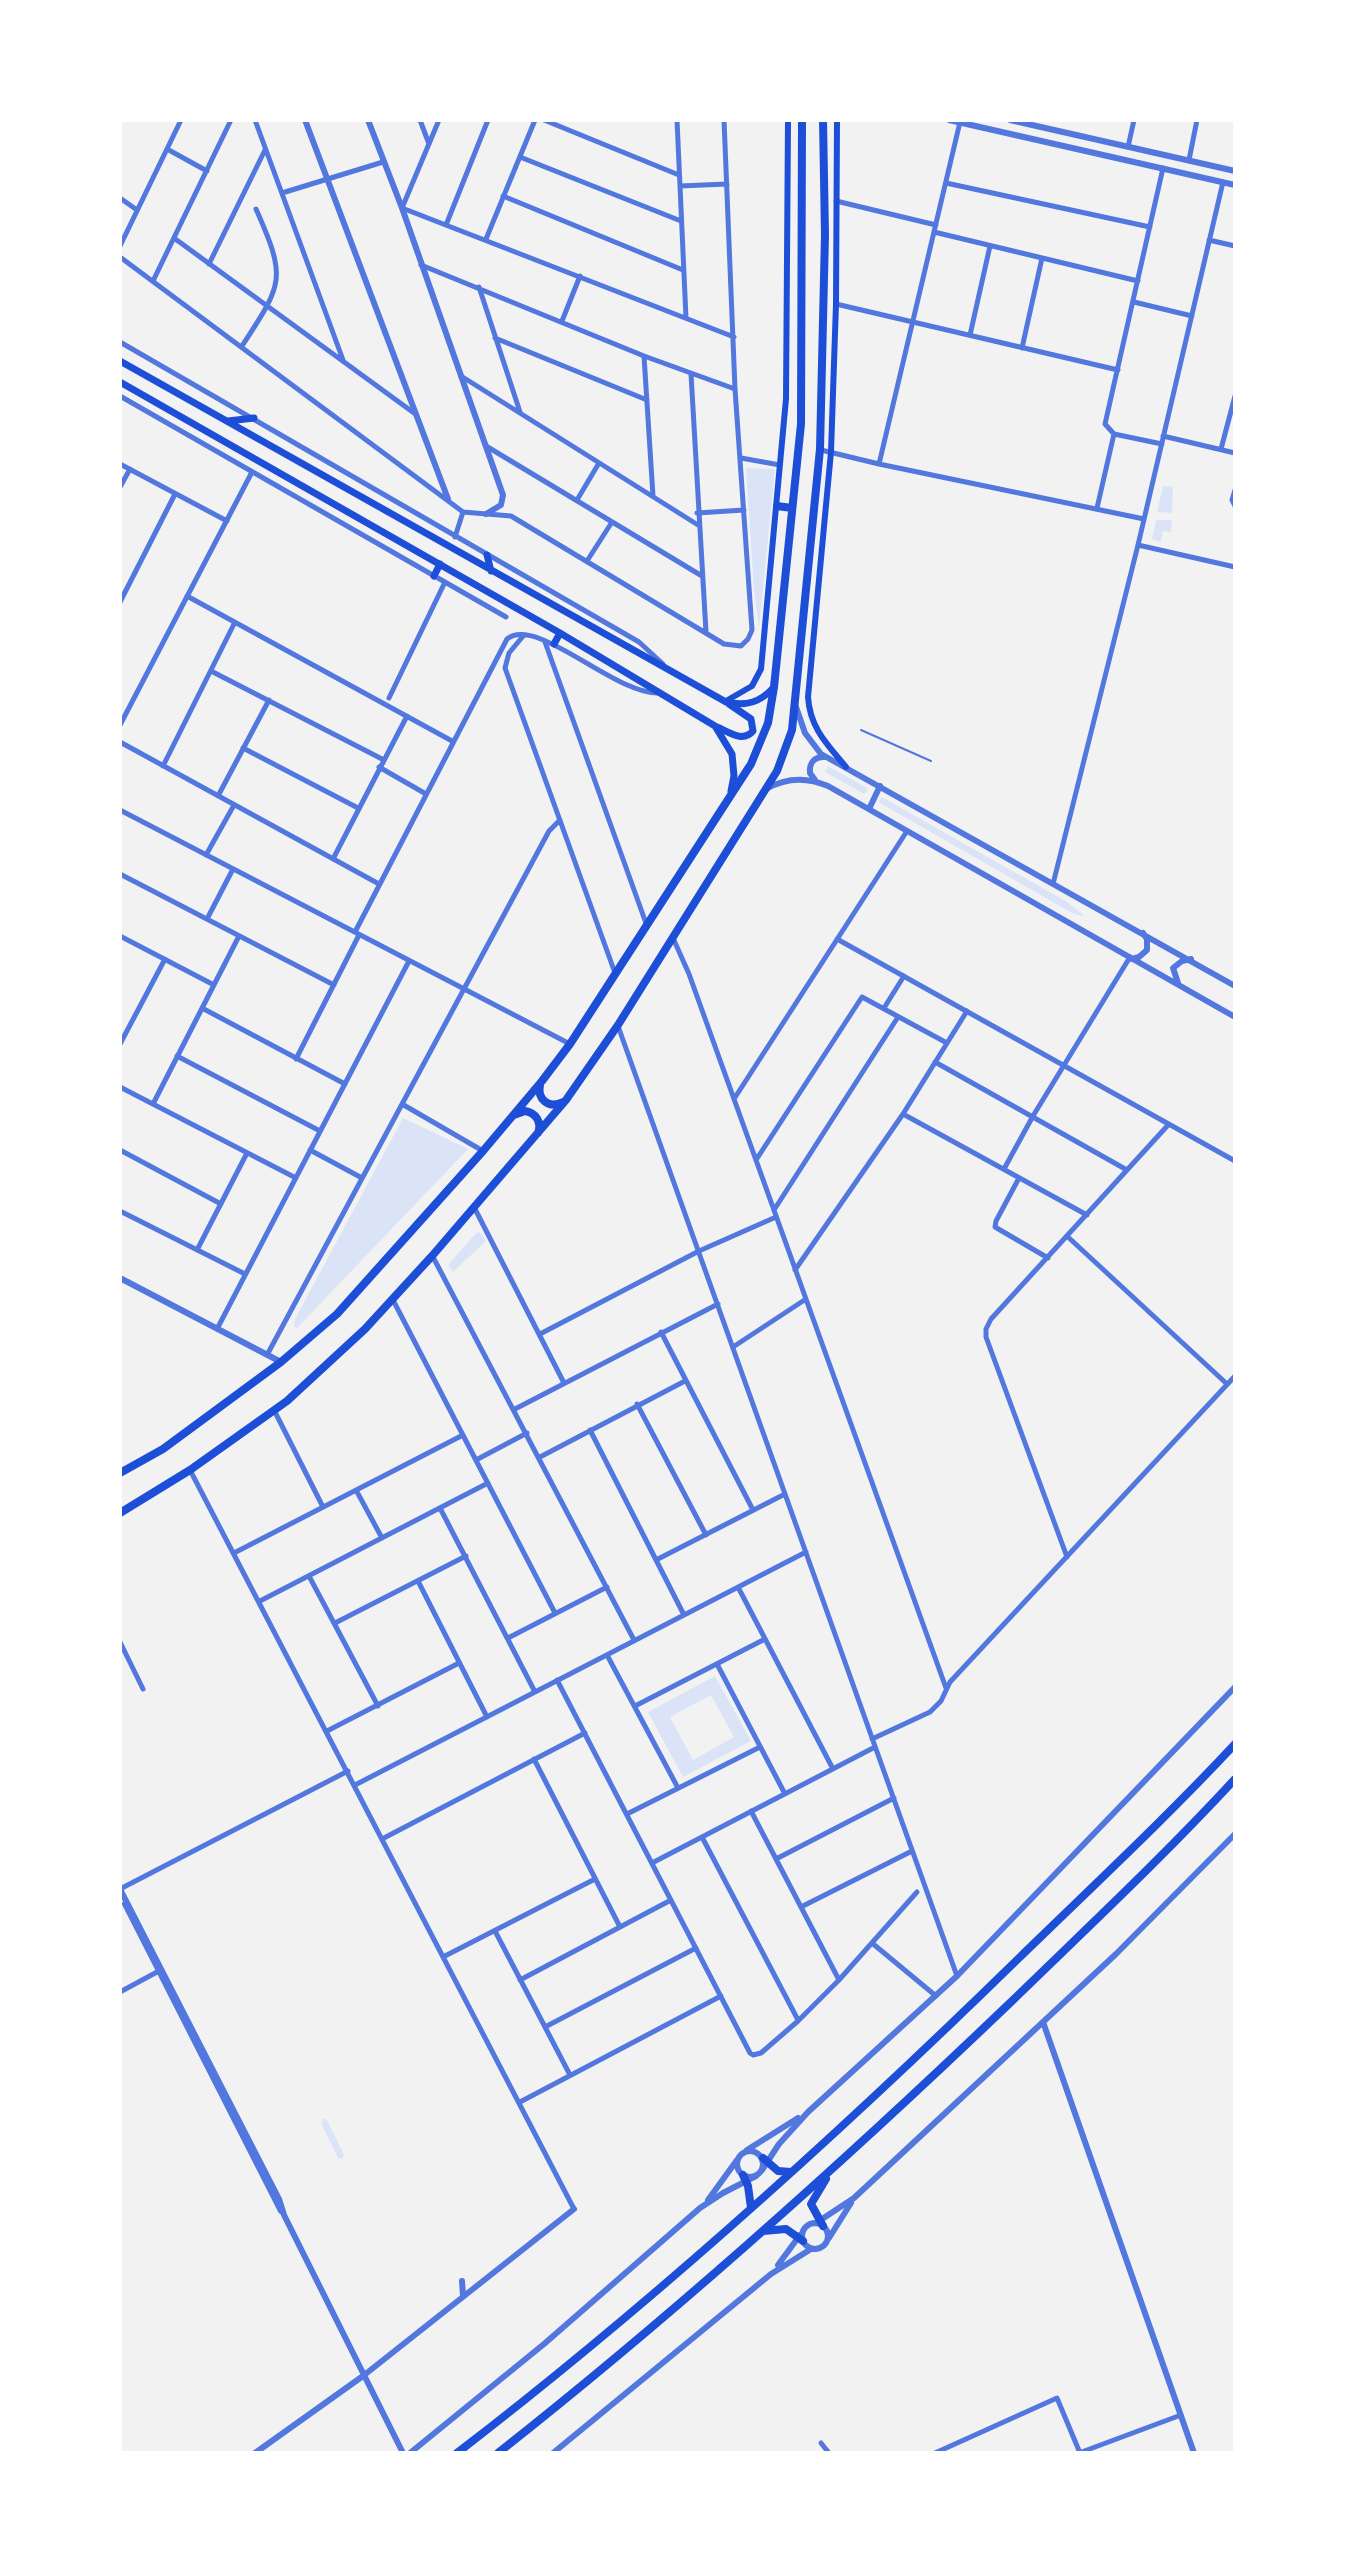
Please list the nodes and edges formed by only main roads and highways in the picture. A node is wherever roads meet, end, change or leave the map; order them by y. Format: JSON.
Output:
{"nodes":[{"id":1,"x":788,"y":120,"type":"edge"},
{"id":2,"x":802,"y":120,"type":"edge"},
{"id":3,"x":823,"y":120,"type":"edge"},
{"id":4,"x":837,"y":120,"type":"edge"},
{"id":5,"x":824,"y":301,"type":"junction"},
{"id":6,"x":836,"y":304,"type":"junction"},
{"id":7,"x":120,"y":361,"type":"edge"},
{"id":8,"x":120,"y":382,"type":"edge"},
{"id":9,"x":254,"y":418,"type":"road end"},
{"id":10,"x":228,"y":421,"type":"junction"},
{"id":11,"x":228,"y":444,"type":"junction"},
{"id":12,"x":223,"y":455,"type":"road end"},
{"id":13,"x":777,"y":506,"type":"junction"},
{"id":14,"x":792,"y":508,"type":"junction"},
{"id":15,"x":487,"y":555,"type":"road end"},
{"id":16,"x":440,"y":564,"type":"junction"},
{"id":17,"x":491,"y":571,"type":"junction"},
{"id":18,"x":434,"y":576,"type":"road end"},
{"id":19,"x":560,"y":633,"type":"junction"},
{"id":20,"x":554,"y":644,"type":"road end"},
{"id":21,"x":797,"y":681,"type":"junction"},
{"id":22,"x":810,"y":682,"type":"junction"},
{"id":23,"x":774,"y":687,"type":"junction"},
{"id":24,"x":726,"y":702,"type":"junction"},
{"id":25,"x":715,"y":726,"type":"junction"},
{"id":26,"x":846,"y":767,"type":"road end"},
{"id":27,"x":728,"y":798,"type":"junction"},
{"id":28,"x":542,"y":1081,"type":"junction"},
{"id":29,"x":566,"y":1100,"type":"junction"},
{"id":30,"x":511,"y":1118,"type":"junction"},
{"id":31,"x":535,"y":1137,"type":"junction"},
{"id":32,"x":120,"y":1473,"type":"edge"},
{"id":33,"x":122,"y":1511,"type":"edge"},
{"id":34,"x":1235,"y":1744,"type":"edge"},
{"id":35,"x":1235,"y":1779,"type":"edge"},
{"id":36,"x":764,"y":2164,"type":"road end"},
{"id":37,"x":833,"y":2168,"type":"junction"},
{"id":38,"x":792,"y":2172,"type":"junction"},
{"id":39,"x":745,"y":2178,"type":"road end"},
{"id":40,"x":751,"y":2208,"type":"junction"},
{"id":41,"x":820,"y":2223,"type":"road end"},
{"id":42,"x":762,"y":2232,"type":"junction"},
{"id":43,"x":801,"y":2237,"type":"road end"},
{"id":44,"x":457,"y":2453,"type":"edge"},
{"id":45,"x":498,"y":2453,"type":"edge"}],
"edges":[{"from":1,"to":13,"type":"main road"},
{"from":2,"to":14,"type":"highway"},
{"from":3,"to":5,"type":"highway"},
{"from":4,"to":6,"type":"main road"},
{"from":5,"to":6,"type":"highway"},
{"from":5,"to":21,"type":"highway"},
{"from":6,"to":22,"type":"main road"},
{"from":7,"to":10,"type":"main road"},
{"from":8,"to":11,"type":"main road"},
{"from":9,"to":10,"type":"main road"},
{"from":10,"to":17,"type":"main road"},
{"from":11,"to":12,"type":"main road"},
{"from":11,"to":16,"type":"main road"},
{"from":13,"to":14,"type":"highway"},
{"from":13,"to":24,"type":"main road"},
{"from":14,"to":23,"type":"highway"},
{"from":15,"to":17,"type":"main road"},
{"from":16,"to":18,"type":"main road"},
{"from":16,"to":19,"type":"main road"},
{"from":17,"to":24,"type":"main road"},
{"from":19,"to":20,"type":"main road"},
{"from":19,"to":25,"type":"main road"},
{"from":21,"to":22,"type":"highway"},
{"from":21,"to":29,"type":"highway"},
{"from":22,"to":26,"type":"main road"},
{"from":23,"to":24,"type":"main road"},
{"from":23,"to":27,"type":"highway"},
{"from":24,"to":25,"type":"main road"},
{"from":25,"to":27,"type":"main road"},
{"from":27,"to":28,"type":"highway"},
{"from":28,"to":29,"type":"highway"},
{"from":28,"to":30,"type":"highway"},
{"from":29,"to":31,"type":"highway"},
{"from":30,"to":31,"type":"highway"},
{"from":30,"to":32,"type":"highway"},
{"from":31,"to":33,"type":"highway"},
{"from":34,"to":38,"type":"highway"},
{"from":35,"to":37,"type":"highway"},
{"from":36,"to":38,"type":"highway"},
{"from":37,"to":41,"type":"highway"},
{"from":37,"to":42,"type":"highway"},
{"from":38,"to":40,"type":"highway"},
{"from":39,"to":40,"type":"highway"},
{"from":40,"to":44,"type":"highway"},
{"from":42,"to":43,"type":"highway"},
{"from":42,"to":45,"type":"highway"}]}
